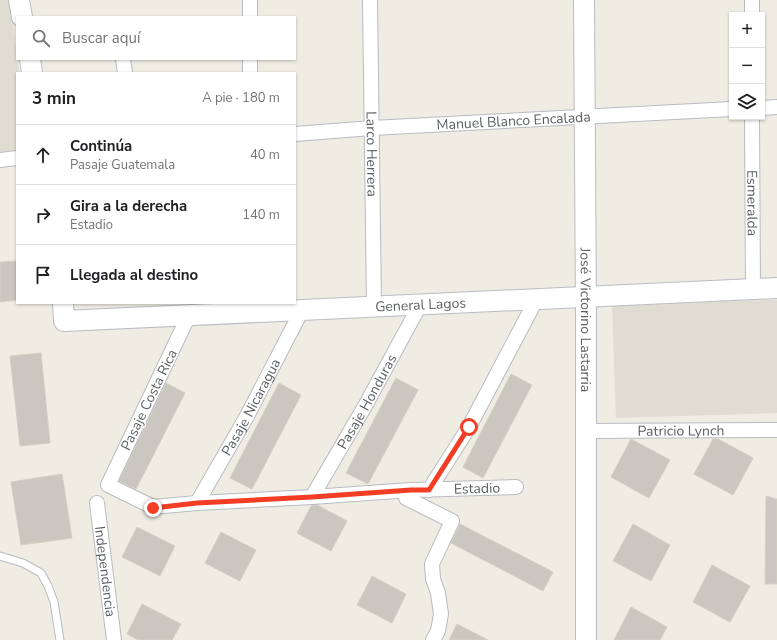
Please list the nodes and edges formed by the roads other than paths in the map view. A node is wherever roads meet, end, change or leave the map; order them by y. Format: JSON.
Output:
{"nodes":[{"id":1,"x":19,"y":0,"type":"edge"},
{"id":2,"x":250,"y":0,"type":"edge"},
{"id":3,"x":370,"y":0,"type":"edge"},
{"id":4,"x":584,"y":0,"type":"edge"},
{"id":5,"x":752,"y":0,"type":"edge"},
{"id":6,"x":752,"y":12,"type":"edge"},
{"id":7,"x":22,"y":16,"type":"edge"},
{"id":8,"x":250,"y":16,"type":"edge"},
{"id":9,"x":30,"y":60,"type":"edge"},
{"id":10,"x":123,"y":60,"type":"edge"},
{"id":11,"x":250,"y":60,"type":"edge"},
{"id":12,"x":32,"y":72,"type":"edge"},
{"id":13,"x":125,"y":72,"type":"edge"},
{"id":14,"x":250,"y":72,"type":"edge"},
{"id":15,"x":777,"y":107,"type":"edge"},
{"id":16,"x":765,"y":108,"type":"edge"},
{"id":17,"x":729,"y":109,"type":"edge"},
{"id":18,"x":585,"y":117,"type":"junction"},
{"id":19,"x":752,"y":120,"type":"edge"},
{"id":20,"x":372,"y":128,"type":"junction"},
{"id":21,"x":296,"y":134,"type":"edge"},
{"id":22,"x":16,"y":158,"type":"edge"},
{"id":23,"x":0,"y":160,"type":"edge"},
{"id":24,"x":777,"y":288,"type":"edge"},
{"id":25,"x":753,"y":290,"type":"junction"},
{"id":26,"x":586,"y":297,"type":"junction"},
{"id":27,"x":536,"y":300,"type":"junction"},
{"id":28,"x":420,"y":305,"type":"junction"},
{"id":29,"x":374,"y":307,"type":"junction"},
{"id":30,"x":251,"y":308,"type":"edge"},
{"id":31,"x":302,"y":310,"type":"junction"},
{"id":32,"x":64,"y":312,"type":"edge"},
{"id":33,"x":189,"y":316,"type":"junction"},
{"id":34,"x":777,"y":430,"type":"edge"},
{"id":35,"x":586,"y":431,"type":"junction"},
{"id":36,"x":108,"y":485,"type":"joint"},
{"id":37,"x":516,"y":487,"type":"dead end"},
{"id":38,"x":411,"y":490,"type":"junction"},
{"id":39,"x":429,"y":490,"type":"junction"},
{"id":40,"x":312,"y":497,"type":"junction"},
{"id":41,"x":97,"y":503,"type":"dead end"},
{"id":42,"x":197,"y":503,"type":"junction"},
{"id":43,"x":0,"y":556,"type":"edge"},
{"id":44,"x":60,"y":640,"type":"edge"},
{"id":45,"x":114,"y":640,"type":"edge"},
{"id":46,"x":433,"y":640,"type":"edge"},
{"id":47,"x":586,"y":640,"type":"edge"}],
"edges":[{"from":1,"to":7,"type":"street"},
{"from":2,"to":8,"type":"street"},
{"from":3,"to":20,"type":"street","name":"Larco Herrera"},
{"from":4,"to":18,"type":"street","name":"José Victorino Lastarria"},
{"from":5,"to":6,"type":"street"},
{"from":9,"to":12,"type":"street"},
{"from":10,"to":13,"type":"street"},
{"from":11,"to":14,"type":"street"},
{"from":15,"to":16,"type":"street"},
{"from":17,"to":18,"type":"street","name":"Manuel Blanco Encalada"},
{"from":18,"to":20,"type":"street","name":"Manuel Blanco Encalada"},
{"from":18,"to":26,"type":"street","name":"José Victorino Lastarria"},
{"from":19,"to":25,"type":"street","name":"Esmeralda"},
{"from":20,"to":21,"type":"street","name":"Manuel Blanco Encalada"},
{"from":20,"to":29,"type":"street","name":"Larco Herrera"},
{"from":22,"to":23,"type":"street"},
{"from":24,"to":25,"type":"street","name":"General Lagos"},
{"from":25,"to":26,"type":"street","name":"General Lagos"},
{"from":26,"to":27,"type":"street","name":"General Lagos"},
{"from":26,"to":35,"type":"street","name":"José Victorino Lastarria"},
{"from":27,"to":28,"type":"street","name":"General Lagos"},
{"from":27,"to":39,"type":"street"},
{"from":28,"to":29,"type":"street","name":"General Lagos"},
{"from":28,"to":40,"type":"street","name":"Pasaje Honduras"},
{"from":29,"to":31,"type":"street","name":"General Lagos"},
{"from":30,"to":31,"type":"street","name":"General Lagos"},
{"from":30,"to":33,"type":"street","name":"General Lagos"},
{"from":31,"to":42,"type":"street","name":"Pasaje Nicaragua"},
{"from":32,"to":33,"type":"street","name":"General Lagos"},
{"from":33,"to":36,"type":"street","name":"Pasaje Costa Rica"},
{"from":34,"to":35,"type":"street","name":"Patricio Lynch"},
{"from":35,"to":47,"type":"street","name":"José Victorino Lastarria"},
{"from":36,"to":42,"type":"street","name":"Estadio"},
{"from":37,"to":39,"type":"street","name":"Estadio"},
{"from":38,"to":39,"type":"street","name":"Estadio"},
{"from":38,"to":40,"type":"street","name":"Estadio"},
{"from":38,"to":46,"type":"street"},
{"from":40,"to":42,"type":"street","name":"Estadio"},
{"from":41,"to":45,"type":"street","name":"Independencia"},
{"from":43,"to":44,"type":"lane"}]}
